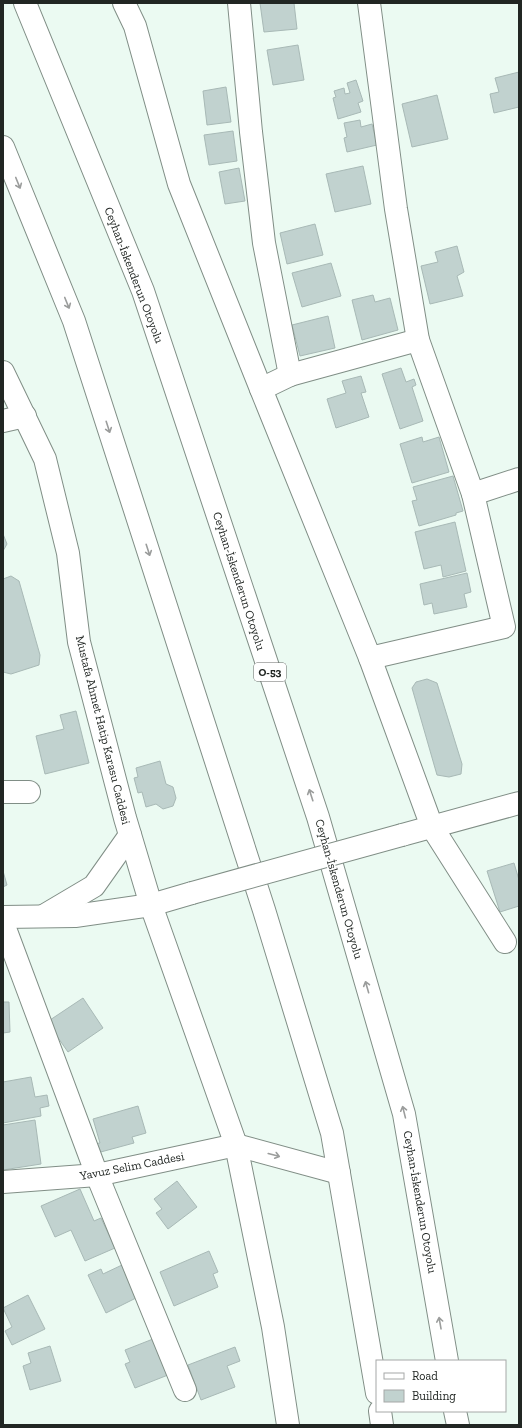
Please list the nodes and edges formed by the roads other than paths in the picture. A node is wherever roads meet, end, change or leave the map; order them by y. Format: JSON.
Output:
{"nodes":[{"id":1,"x":24,"y":3,"type":"edge"},
{"id":2,"x":124,"y":3,"type":"edge"},
{"id":3,"x":239,"y":3,"type":"edge"},
{"id":4,"x":369,"y":3,"type":"edge"},
{"id":5,"x":3,"y":147,"type":"edge"},
{"id":6,"x":418,"y":340,"type":"junction"},
{"id":7,"x":3,"y":372,"type":"edge"},
{"id":8,"x":290,"y":375,"type":"junction"},
{"id":9,"x":261,"y":389,"type":"junction"},
{"id":10,"x":25,"y":416,"type":"junction"},
{"id":11,"x":3,"y":421,"type":"edge"},
{"id":12,"x":519,"y":479,"type":"edge"},
{"id":13,"x":473,"y":494,"type":"junction"},
{"id":14,"x":511,"y":624,"type":"edge"},
{"id":15,"x":370,"y":658,"type":"junction"},
{"id":16,"x":3,"y":792,"type":"edge"},
{"id":17,"x":29,"y":792,"type":"dead end"},
{"id":18,"x":519,"y":803,"type":"edge"},
{"id":19,"x":432,"y":827,"type":"junction"},
{"id":20,"x":130,"y":835,"type":"junction"},
{"id":21,"x":151,"y":905,"type":"junction"},
{"id":22,"x":44,"y":916,"type":"junction"},
{"id":23,"x":3,"y":917,"type":"edge"},
{"id":24,"x":3,"y":923,"type":"edge"},
{"id":25,"x":506,"y":942,"type":"dead end"},
{"id":26,"x":236,"y":1145,"type":"junction"},
{"id":27,"x":339,"y":1173,"type":"junction"},
{"id":28,"x":97,"y":1175,"type":"junction"},
{"id":29,"x":3,"y":1182,"type":"edge"},
{"id":30,"x":447,"y":1360,"type":"edge"},
{"id":31,"x":376,"y":1387,"type":"edge"},
{"id":32,"x":185,"y":1390,"type":"dead end"},
{"id":33,"x":380,"y":1412,"type":"edge"},
{"id":34,"x":455,"y":1412,"type":"edge"},
{"id":35,"x":288,"y":1425,"type":"edge"},
{"id":36,"x":382,"y":1425,"type":"edge"},
{"id":37,"x":458,"y":1425,"type":"edge"}],
"edges":[{"from":30,"to":1,"type":"main road","name":"Ceyhan-İskenderun Otoyolu","number":"O-53","one_way":true},
{"from":2,"to":9,"type":"main road"},
{"from":3,"to":8,"type":"main road"},
{"from":4,"to":6,"type":"main road"},
{"from":5,"to":27,"type":"main road","one_way":true},
{"from":6,"to":8,"type":"main road"},
{"from":6,"to":13,"type":"main road"},
{"from":7,"to":10,"type":"main road","name":"Mustafa Ahmet Hatip Karasu Caddesi"},
{"from":8,"to":9,"type":"main road"},
{"from":9,"to":15,"type":"main road"},
{"from":10,"to":11,"type":"main road"},
{"from":10,"to":20,"type":"main road","name":"Mustafa Ahmet Hatip Karasu Caddesi"},
{"from":12,"to":13,"type":"main road"},
{"from":13,"to":14,"type":"main road"},
{"from":14,"to":15,"type":"main road"},
{"from":15,"to":19,"type":"main road"},
{"from":16,"to":17,"type":"main road"},
{"from":18,"to":19,"type":"main road"},
{"from":19,"to":21,"type":"main road","bridge":true},
{"from":19,"to":25,"type":"main road"},
{"from":20,"to":21,"type":"main road","name":"Mustafa Ahmet Hatip Karasu Caddesi"},
{"from":20,"to":22,"type":"main road"},
{"from":21,"to":22,"type":"main road"},
{"from":21,"to":26,"type":"main road","name":"Mustafa Ahmet Hatip Karasu Caddesi"},
{"from":22,"to":23,"type":"main road"},
{"from":24,"to":28,"type":"main road"},
{"from":26,"to":27,"type":"main road","one_way":true},
{"from":26,"to":28,"type":"main road","name":"Yavuz Selim Caddesi"},
{"from":26,"to":35,"type":"main road","name":"Mustafa Ahmet Hatip Karasu Caddesi"},
{"from":27,"to":31,"type":"main road"},
{"from":28,"to":29,"type":"main road","name":"Yavuz Selim Caddesi"},
{"from":28,"to":32,"type":"main road"},
{"from":33,"to":36,"type":"main road"},
{"from":34,"to":37,"type":"main road"}]}
